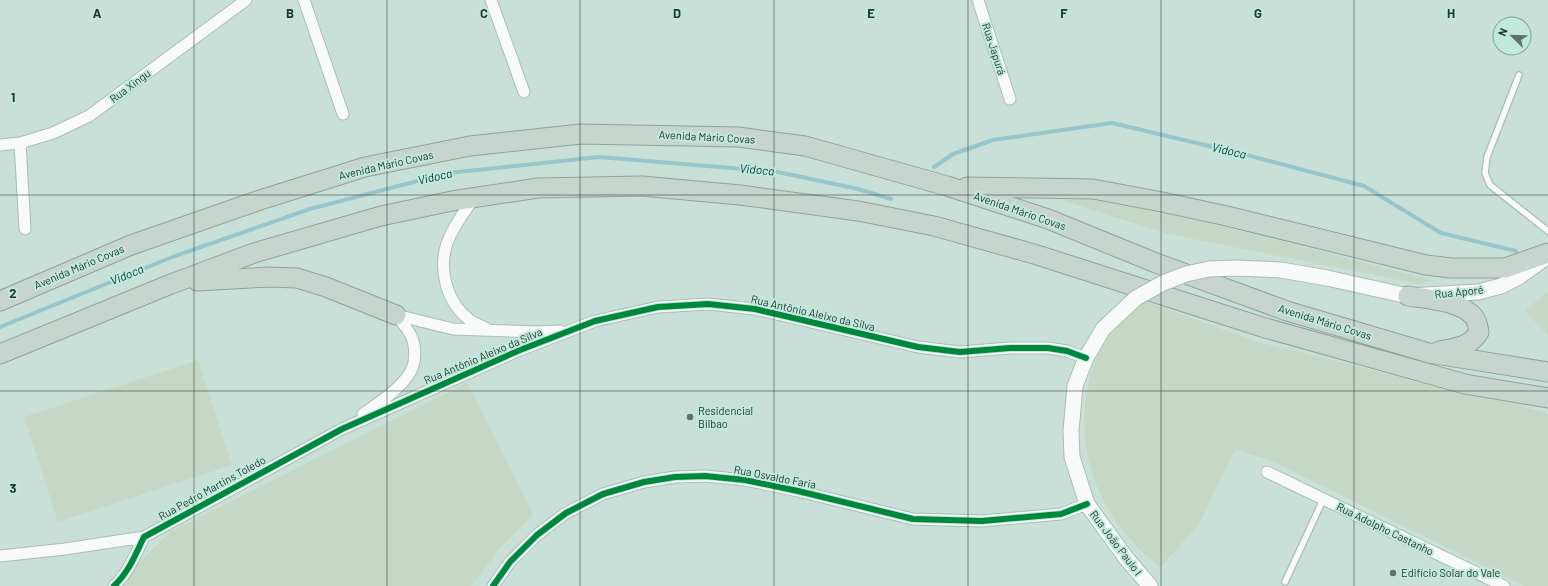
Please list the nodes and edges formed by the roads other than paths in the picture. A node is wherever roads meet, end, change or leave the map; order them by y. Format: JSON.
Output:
{"nodes":[{"id":1,"x":246,"y":0,"type":"edge"},
{"id":2,"x":304,"y":0,"type":"edge"},
{"id":3,"x":491,"y":0,"type":"edge"},
{"id":4,"x":978,"y":0,"type":"edge"},
{"id":5,"x":1519,"y":75,"type":"dead end"},
{"id":6,"x":524,"y":92,"type":"dead end"},
{"id":7,"x":1010,"y":99,"type":"dead end"},
{"id":8,"x":343,"y":114,"type":"dead end"},
{"id":9,"x":20,"y":143,"type":"junction"},
{"id":10,"x":0,"y":145,"type":"edge"},
{"id":11,"x":947,"y":186,"type":"junction"},
{"id":12,"x":474,"y":198,"type":"junction"},
{"id":13,"x":25,"y":229,"type":"dead end"},
{"id":14,"x":1548,"y":231,"type":"edge"},
{"id":15,"x":1548,"y":255,"type":"edge"},
{"id":16,"x":172,"y":284,"type":"junction"},
{"id":17,"x":1408,"y":296,"type":"junction"},
{"id":18,"x":0,"y":301,"type":"edge"},
{"id":19,"x":396,"y":315,"type":"junction"},
{"id":20,"x":571,"y":330,"type":"junction"},
{"id":21,"x":492,"y":331,"type":"junction"},
{"id":22,"x":1429,"y":353,"type":"junction"},
{"id":23,"x":0,"y":354,"type":"edge"},
{"id":24,"x":1086,"y":358,"type":"junction"},
{"id":25,"x":1548,"y":372,"type":"edge"},
{"id":26,"x":1465,"y":384,"type":"junction"},
{"id":27,"x":1548,"y":398,"type":"edge"},
{"id":28,"x":1548,"y":408,"type":"edge"},
{"id":29,"x":342,"y":429,"type":"junction"},
{"id":30,"x":1267,"y":472,"type":"dead end"},
{"id":31,"x":1323,"y":500,"type":"junction"},
{"id":32,"x":1087,"y":504,"type":"junction"},
{"id":33,"x":144,"y":537,"type":"junction"},
{"id":34,"x":0,"y":556,"type":"edge"},
{"id":35,"x":1285,"y":582,"type":"dead end"},
{"id":36,"x":114,"y":586,"type":"edge"},
{"id":37,"x":493,"y":586,"type":"edge"},
{"id":38,"x":1150,"y":586,"type":"edge"},
{"id":39,"x":1504,"y":586,"type":"edge"}],
"edges":[{"from":1,"to":9,"type":"street","name":"Rua Xingu"},
{"from":2,"to":8,"type":"street"},
{"from":3,"to":6,"type":"street"},
{"from":4,"to":7,"type":"street","name":"Rua Japurá"},
{"from":5,"to":14,"type":"lane"},
{"from":9,"to":10,"type":"street","name":"Rua Xingu"},
{"from":9,"to":13,"type":"street"},
{"from":11,"to":15,"type":"highway"},
{"from":11,"to":18,"type":"highway","name":"Avenida Mário Covas"},
{"from":11,"to":22,"type":"highway","name":"Avenida Mário Covas"},
{"from":12,"to":16,"type":"highway","name":"Avenida Mário Covas"},
{"from":12,"to":21,"type":"street"},
{"from":12,"to":26,"type":"highway","name":"Avenida Mário Covas"},
{"from":15,"to":17,"type":"main road","name":"Rua Aporé"},
{"from":16,"to":19,"type":"highway"},
{"from":16,"to":23,"type":"highway","name":"Avenida Mário Covas"},
{"from":17,"to":22,"type":"highway"},
{"from":17,"to":24,"type":"main road","name":"Rua João Paulo I","bridge":true},
{"from":19,"to":21,"type":"street"},
{"from":19,"to":29,"type":"street"},
{"from":20,"to":21,"type":"street"},
{"from":20,"to":24,"type":"street","name":"Rua Antônio Aleixo da Silva"},
{"from":20,"to":29,"type":"street","name":"Rua Antônio Aleixo da Silva"},
{"from":22,"to":25,"type":"highway","name":"Avenida Mário Covas"},
{"from":24,"to":32,"type":"main road","name":"Rua João Paulo I"},
{"from":26,"to":27,"type":"highway","name":"Avenida Mário Covas"},
{"from":26,"to":28,"type":"highway"},
{"from":29,"to":33,"type":"street","name":"Rua Pedro Martins Toledo"},
{"from":30,"to":31,"type":"street","name":"Rua Adolpho Castanho"},
{"from":31,"to":35,"type":"lane"},
{"from":31,"to":39,"type":"street","name":"Rua Adolpho Castanho"},
{"from":32,"to":37,"type":"street","name":"Rua Osvaldo Faria"},
{"from":32,"to":38,"type":"main road","name":"Rua João Paulo I"},
{"from":33,"to":34,"type":"street"},
{"from":33,"to":36,"type":"street"}]}
